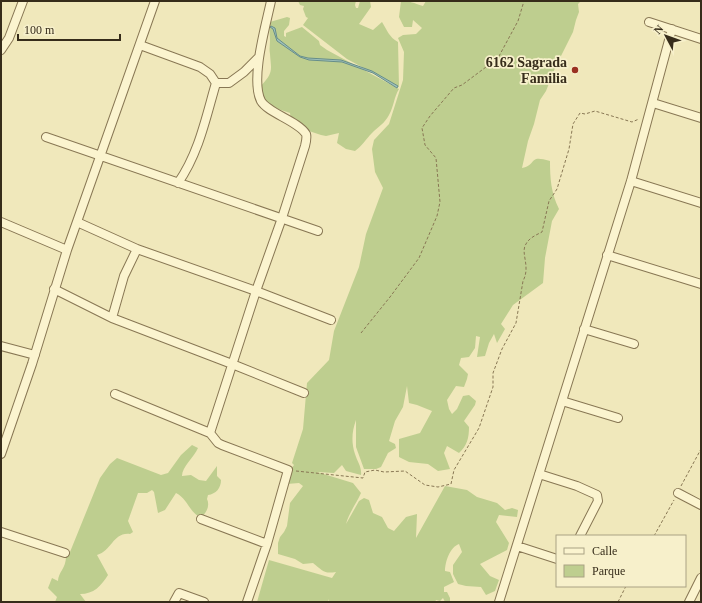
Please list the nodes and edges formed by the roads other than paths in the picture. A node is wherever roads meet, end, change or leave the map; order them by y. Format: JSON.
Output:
{"nodes":[{"id":1,"x":23,"y":1,"type":"edge"},
{"id":2,"x":155,"y":1,"type":"edge"},
{"id":3,"x":271,"y":1,"type":"edge"},
{"id":4,"x":649,"y":22,"type":"dead end"},
{"id":5,"x":672,"y":30,"type":"junction"},
{"id":6,"x":701,"y":39,"type":"edge"},
{"id":7,"x":140,"y":45,"type":"junction"},
{"id":8,"x":1,"y":50,"type":"edge"},
{"id":9,"x":259,"y":57,"type":"junction"},
{"id":10,"x":216,"y":83,"type":"junction"},
{"id":11,"x":653,"y":103,"type":"junction"},
{"id":12,"x":701,"y":118,"type":"edge"},
{"id":13,"x":46,"y":137,"type":"dead end"},
{"id":14,"x":100,"y":156,"type":"junction"},
{"id":15,"x":631,"y":181,"type":"junction"},
{"id":16,"x":178,"y":183,"type":"junction"},
{"id":17,"x":701,"y":203,"type":"edge"},
{"id":18,"x":282,"y":218,"type":"junction"},
{"id":19,"x":1,"y":222,"type":"edge"},
{"id":20,"x":77,"y":222,"type":"junction"},
{"id":21,"x":318,"y":231,"type":"dead end"},
{"id":22,"x":137,"y":249,"type":"junction"},
{"id":23,"x":67,"y":250,"type":"junction"},
{"id":24,"x":607,"y":255,"type":"junction"},
{"id":25,"x":701,"y":284,"type":"edge"},
{"id":26,"x":54,"y":289,"type":"junction"},
{"id":27,"x":256,"y":291,"type":"junction"},
{"id":28,"x":112,"y":318,"type":"junction"},
{"id":29,"x":331,"y":320,"type":"dead end"},
{"id":30,"x":584,"y":329,"type":"junction"},
{"id":31,"x":634,"y":344,"type":"dead end"},
{"id":32,"x":1,"y":346,"type":"edge"},
{"id":33,"x":35,"y":354,"type":"junction"},
{"id":34,"x":232,"y":364,"type":"junction"},
{"id":35,"x":116,"y":394,"type":"dead end"},
{"id":36,"x":304,"y":394,"type":"dead end"},
{"id":37,"x":562,"y":401,"type":"junction"},
{"id":38,"x":618,"y":418,"type":"dead end"},
{"id":39,"x":210,"y":433,"type":"junction"},
{"id":40,"x":1,"y":454,"type":"edge"},
{"id":41,"x":539,"y":474,"type":"junction"},
{"id":42,"x":678,"y":493,"type":"dead end"},
{"id":43,"x":701,"y":505,"type":"edge"},
{"id":44,"x":201,"y":519,"type":"dead end"},
{"id":45,"x":1,"y":532,"type":"edge"},
{"id":46,"x":581,"y":535,"type":"edge"},
{"id":47,"x":267,"y":544,"type":"junction"},
{"id":48,"x":516,"y":546,"type":"junction"},
{"id":49,"x":65,"y":553,"type":"dead end"},
{"id":50,"x":556,"y":559,"type":"edge"},
{"id":51,"x":701,"y":578,"type":"edge"},
{"id":52,"x":174,"y":602,"type":"edge"},
{"id":53,"x":204,"y":602,"type":"edge"},
{"id":54,"x":247,"y":602,"type":"edge"},
{"id":55,"x":499,"y":602,"type":"edge"},
{"id":56,"x":689,"y":602,"type":"edge"}],
"edges":[{"from":1,"to":8,"type":"street"},
{"from":2,"to":7,"type":"street"},
{"from":3,"to":9,"type":"street"},
{"from":4,"to":5,"type":"street"},
{"from":5,"to":6,"type":"street"},
{"from":5,"to":11,"type":"street"},
{"from":7,"to":10,"type":"street"},
{"from":7,"to":14,"type":"street"},
{"from":9,"to":10,"type":"street"},
{"from":9,"to":18,"type":"street"},
{"from":10,"to":16,"type":"street"},
{"from":11,"to":12,"type":"street"},
{"from":11,"to":15,"type":"street"},
{"from":13,"to":14,"type":"street"},
{"from":14,"to":16,"type":"street"},
{"from":14,"to":20,"type":"street"},
{"from":15,"to":17,"type":"street"},
{"from":15,"to":24,"type":"street"},
{"from":16,"to":18,"type":"street"},
{"from":18,"to":21,"type":"street"},
{"from":18,"to":27,"type":"street"},
{"from":19,"to":23,"type":"street"},
{"from":20,"to":22,"type":"street"},
{"from":20,"to":23,"type":"street"},
{"from":22,"to":27,"type":"street"},
{"from":22,"to":28,"type":"street"},
{"from":23,"to":26,"type":"street"},
{"from":24,"to":25,"type":"street"},
{"from":24,"to":30,"type":"street"},
{"from":26,"to":28,"type":"street"},
{"from":26,"to":33,"type":"street"},
{"from":27,"to":29,"type":"street"},
{"from":27,"to":34,"type":"street"},
{"from":28,"to":34,"type":"street"},
{"from":30,"to":31,"type":"street"},
{"from":30,"to":37,"type":"street"},
{"from":32,"to":33,"type":"street"},
{"from":33,"to":40,"type":"street"},
{"from":34,"to":36,"type":"street"},
{"from":34,"to":39,"type":"street"},
{"from":35,"to":39,"type":"street"},
{"from":37,"to":38,"type":"street"},
{"from":37,"to":41,"type":"street"},
{"from":39,"to":47,"type":"street"},
{"from":41,"to":46,"type":"street"},
{"from":41,"to":48,"type":"street"},
{"from":42,"to":43,"type":"street"},
{"from":44,"to":47,"type":"street"},
{"from":45,"to":49,"type":"street"},
{"from":47,"to":54,"type":"street"},
{"from":48,"to":50,"type":"street"},
{"from":48,"to":55,"type":"street"},
{"from":51,"to":56,"type":"street"},
{"from":52,"to":53,"type":"street"}]}
